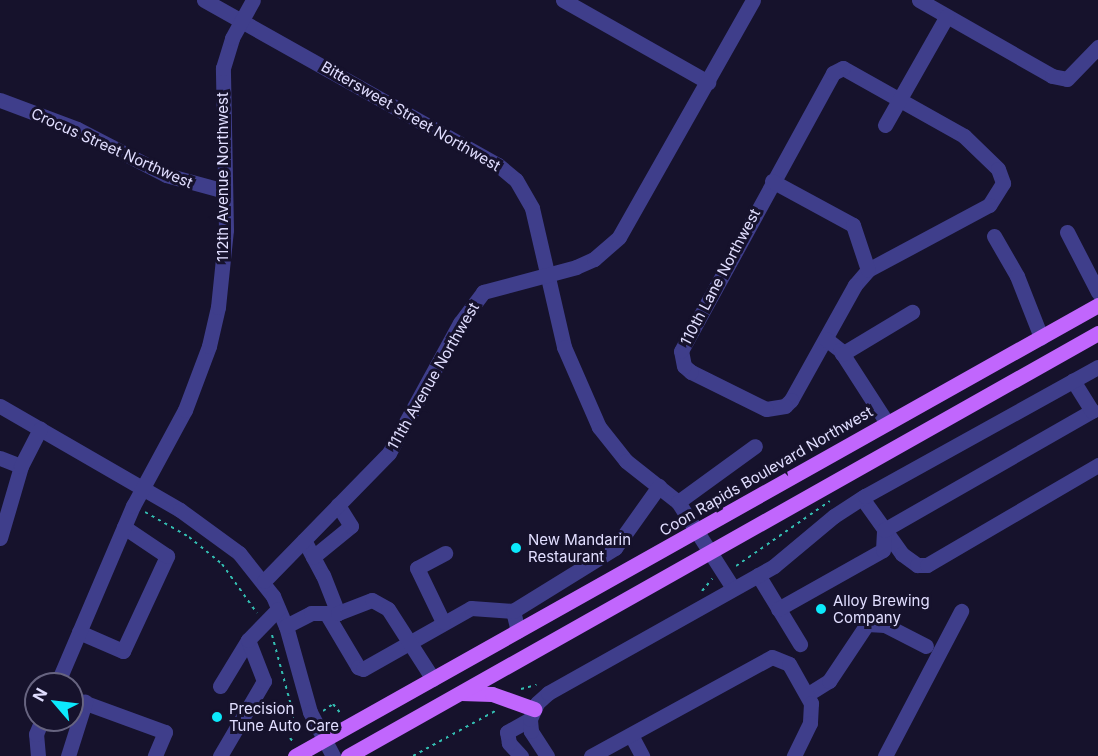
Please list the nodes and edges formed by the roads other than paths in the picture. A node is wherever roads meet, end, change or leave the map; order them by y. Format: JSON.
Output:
{"nodes":[{"id":1,"x":204,"y":0,"type":"edge"},
{"id":2,"x":253,"y":0,"type":"edge"},
{"id":3,"x":563,"y":0,"type":"edge"},
{"id":4,"x":753,"y":0,"type":"edge"},
{"id":5,"x":919,"y":0,"type":"edge"},
{"id":6,"x":948,"y":16,"type":"junction"},
{"id":7,"x":242,"y":20,"type":"junction"},
{"id":8,"x":1098,"y":47,"type":"edge"},
{"id":9,"x":708,"y":82,"type":"junction"},
{"id":10,"x":899,"y":99,"type":"junction"},
{"id":11,"x":0,"y":100,"type":"edge"},
{"id":12,"x":885,"y":125,"type":"dead end"},
{"id":13,"x":772,"y":181,"type":"junction"},
{"id":14,"x":225,"y":191,"type":"junction"},
{"id":15,"x":1067,"y":232,"type":"dead end"},
{"id":16,"x":994,"y":236,"type":"dead end"},
{"id":17,"x":868,"y":270,"type":"junction"},
{"id":18,"x":547,"y":276,"type":"junction"},
{"id":19,"x":1098,"y":292,"type":"edge"},
{"id":20,"x":1098,"y":305,"type":"edge"},
{"id":21,"x":912,"y":312,"type":"dead end"},
{"id":22,"x":1098,"y":333,"type":"edge"},
{"id":23,"x":1041,"y":337,"type":"junction"},
{"id":24,"x":826,"y":339,"type":"junction"},
{"id":25,"x":842,"y":354,"type":"junction"},
{"id":26,"x":1098,"y":367,"type":"edge"},
{"id":27,"x":1073,"y":380,"type":"junction"},
{"id":28,"x":0,"y":406,"type":"edge"},
{"id":29,"x":1095,"y":415,"type":"edge"},
{"id":30,"x":887,"y":423,"type":"junction"},
{"id":31,"x":40,"y":429,"type":"junction"},
{"id":32,"x":755,"y":446,"type":"dead end"},
{"id":33,"x":0,"y":458,"type":"edge"},
{"id":34,"x":1098,"y":465,"type":"edge"},
{"id":35,"x":21,"y":466,"type":"junction"},
{"id":36,"x":659,"y":486,"type":"junction"},
{"id":37,"x":143,"y":488,"type":"junction"},
{"id":38,"x":862,"y":498,"type":"junction"},
{"id":39,"x":678,"y":502,"type":"junction"},
{"id":40,"x":338,"y":505,"type":"junction"},
{"id":41,"x":124,"y":527,"type":"junction"},
{"id":42,"x":698,"y":530,"type":"junction"},
{"id":43,"x":884,"y":530,"type":"junction"},
{"id":44,"x":0,"y":538,"type":"edge"},
{"id":45,"x":304,"y":540,"type":"junction"},
{"id":46,"x":711,"y":550,"type":"junction"},
{"id":47,"x":445,"y":553,"type":"dead end"},
{"id":48,"x":313,"y":557,"type":"junction"},
{"id":49,"x":758,"y":575,"type":"junction"},
{"id":50,"x":264,"y":581,"type":"junction"},
{"id":51,"x":733,"y":588,"type":"junction"},
{"id":52,"x":278,"y":609,"type":"junction"},
{"id":53,"x":778,"y":609,"type":"junction"},
{"id":54,"x":513,"y":611,"type":"junction"},
{"id":55,"x":961,"y":611,"type":"dead end"},
{"id":56,"x":332,"y":613,"type":"junction"},
{"id":57,"x":443,"y":622,"type":"junction"},
{"id":58,"x":286,"y":626,"type":"junction"},
{"id":59,"x":518,"y":631,"type":"junction"},
{"id":60,"x":79,"y":632,"type":"junction"},
{"id":61,"x":248,"y":640,"type":"junction"},
{"id":62,"x":409,"y":642,"type":"junction"},
{"id":63,"x":800,"y":644,"type":"dead end"},
{"id":64,"x":926,"y":646,"type":"dead end"},
{"id":65,"x":62,"y":672,"type":"edge"},
{"id":66,"x":433,"y":679,"type":"junction"},
{"id":67,"x":220,"y":686,"type":"dead end"},
{"id":68,"x":458,"y":693,"type":"junction"},
{"id":69,"x":808,"y":694,"type":"junction"},
{"id":70,"x":84,"y":702,"type":"edge"},
{"id":71,"x":532,"y":714,"type":"junction"},
{"id":72,"x":37,"y":732,"type":"edge"},
{"id":73,"x":72,"y":732,"type":"edge"},
{"id":74,"x":631,"y":735,"type":"junction"},
{"id":75,"x":324,"y":739,"type":"junction"},
{"id":76,"x":38,"y":756,"type":"edge"},
{"id":77,"x":68,"y":756,"type":"edge"},
{"id":78,"x":156,"y":756,"type":"edge"},
{"id":79,"x":220,"y":756,"type":"edge"},
{"id":80,"x":294,"y":756,"type":"edge"},
{"id":81,"x":333,"y":756,"type":"edge"},
{"id":82,"x":348,"y":756,"type":"edge"},
{"id":83,"x":520,"y":756,"type":"edge"},
{"id":84,"x":547,"y":756,"type":"edge"},
{"id":85,"x":591,"y":756,"type":"edge"},
{"id":86,"x":642,"y":756,"type":"edge"},
{"id":87,"x":794,"y":756,"type":"edge"},
{"id":88,"x":885,"y":756,"type":"edge"}],
"edges":[{"from":1,"to":7,"type":"street","name":"Bittersweet Street Northwest"},
{"from":2,"to":7,"type":"street","name":"112th Avenue Northwest"},
{"from":3,"to":9,"type":"street"},
{"from":4,"to":9,"type":"street","name":"111th Avenue Northwest"},
{"from":5,"to":6,"type":"street"},
{"from":6,"to":8,"type":"street"},
{"from":6,"to":10,"type":"street"},
{"from":7,"to":14,"type":"street","name":"112th Avenue Northwest"},
{"from":7,"to":18,"type":"street","name":"Bittersweet Street Northwest"},
{"from":9,"to":18,"type":"street","name":"111th Avenue Northwest"},
{"from":10,"to":12,"type":"street"},
{"from":10,"to":13,"type":"street","name":"110th Lane Northwest"},
{"from":10,"to":17,"type":"street","name":"110th Lane Northwest"},
{"from":11,"to":14,"type":"street","name":"Crocus Street Northwest"},
{"from":13,"to":17,"type":"street"},
{"from":13,"to":24,"type":"street","name":"110th Lane Northwest"},
{"from":14,"to":37,"type":"street","name":"112th Avenue Northwest"},
{"from":15,"to":19,"type":"street"},
{"from":16,"to":23,"type":"street"},
{"from":17,"to":24,"type":"street","name":"110th Lane Northwest"},
{"from":18,"to":36,"type":"street","name":"Bittersweet Street Northwest"},
{"from":18,"to":40,"type":"street","name":"111th Avenue Northwest"},
{"from":20,"to":23,"type":"main road","name":"Coon Rapids Boulevard Northwest"},
{"from":21,"to":25,"type":"street"},
{"from":22,"to":46,"type":"main road"},
{"from":23,"to":30,"type":"main road","name":"Coon Rapids Boulevard Northwest"},
{"from":24,"to":25,"type":"street"},
{"from":25,"to":30,"type":"street"},
{"from":26,"to":27,"type":"street"},
{"from":27,"to":29,"type":"street"},
{"from":27,"to":38,"type":"street"},
{"from":28,"to":31,"type":"street"},
{"from":29,"to":43,"type":"street"},
{"from":30,"to":42,"type":"main road","name":"Coon Rapids Boulevard Northwest"},
{"from":31,"to":35,"type":"street"},
{"from":31,"to":37,"type":"street"},
{"from":32,"to":39,"type":"street"},
{"from":33,"to":35,"type":"street"},
{"from":34,"to":43,"type":"street"},
{"from":35,"to":44,"type":"street"},
{"from":36,"to":39,"type":"street","name":"Bittersweet Street Northwest"},
{"from":36,"to":54,"type":"street"},
{"from":37,"to":41,"type":"street","name":"112th Avenue Northwest"},
{"from":37,"to":50,"type":"street"},
{"from":38,"to":43,"type":"street"},
{"from":38,"to":49,"type":"street"},
{"from":39,"to":42,"type":"street","name":"Bittersweet Street Northwest"},
{"from":40,"to":45,"type":"street","name":"111th Avenue Northwest"},
{"from":40,"to":48,"type":"street"},
{"from":41,"to":60,"type":"street","name":"112th Avenue Northwest"},
{"from":41,"to":60,"type":"street"},
{"from":42,"to":46,"type":"street","name":"Bittersweet Street Northwest"},
{"from":42,"to":59,"type":"main road","name":"Coon Rapids Boulevard Northwest"},
{"from":43,"to":53,"type":"street"},
{"from":45,"to":48,"type":"street"},
{"from":45,"to":50,"type":"street","name":"111th Avenue Northwest"},
{"from":46,"to":51,"type":"street","name":"Bittersweet Street Northwest"},
{"from":46,"to":68,"type":"main road"},
{"from":47,"to":57,"type":"street"},
{"from":48,"to":56,"type":"street"},
{"from":49,"to":51,"type":"street"},
{"from":49,"to":53,"type":"street"},
{"from":50,"to":52,"type":"street"},
{"from":51,"to":71,"type":"street"},
{"from":52,"to":58,"type":"street"},
{"from":52,"to":61,"type":"street"},
{"from":53,"to":63,"type":"street"},
{"from":54,"to":57,"type":"street"},
{"from":54,"to":59,"type":"street"},
{"from":55,"to":88,"type":"street"},
{"from":56,"to":58,"type":"street"},
{"from":56,"to":62,"type":"street"},
{"from":56,"to":62,"type":"street"},
{"from":57,"to":62,"type":"street"},
{"from":58,"to":75,"type":"street"},
{"from":59,"to":66,"type":"main road","name":"Coon Rapids Boulevard Northwest"},
{"from":60,"to":65,"type":"street","name":"112th Avenue Northwest"},
{"from":61,"to":67,"type":"street"},
{"from":61,"to":79,"type":"street"},
{"from":62,"to":66,"type":"street"},
{"from":64,"to":69,"type":"street"},
{"from":66,"to":75,"type":"main road","name":"Coon Rapids Boulevard Northwest"},
{"from":68,"to":71,"type":"main road"},
{"from":68,"to":82,"type":"main road"},
{"from":69,"to":74,"type":"street"},
{"from":69,"to":87,"type":"street"},
{"from":70,"to":78,"type":"street"},
{"from":71,"to":83,"type":"street"},
{"from":71,"to":84,"type":"street"},
{"from":72,"to":76,"type":"street"},
{"from":73,"to":77,"type":"street"},
{"from":74,"to":85,"type":"street"},
{"from":74,"to":86,"type":"street"},
{"from":75,"to":80,"type":"main road","name":"Coon Rapids Boulevard Northwest"},
{"from":75,"to":81,"type":"street"}]}
